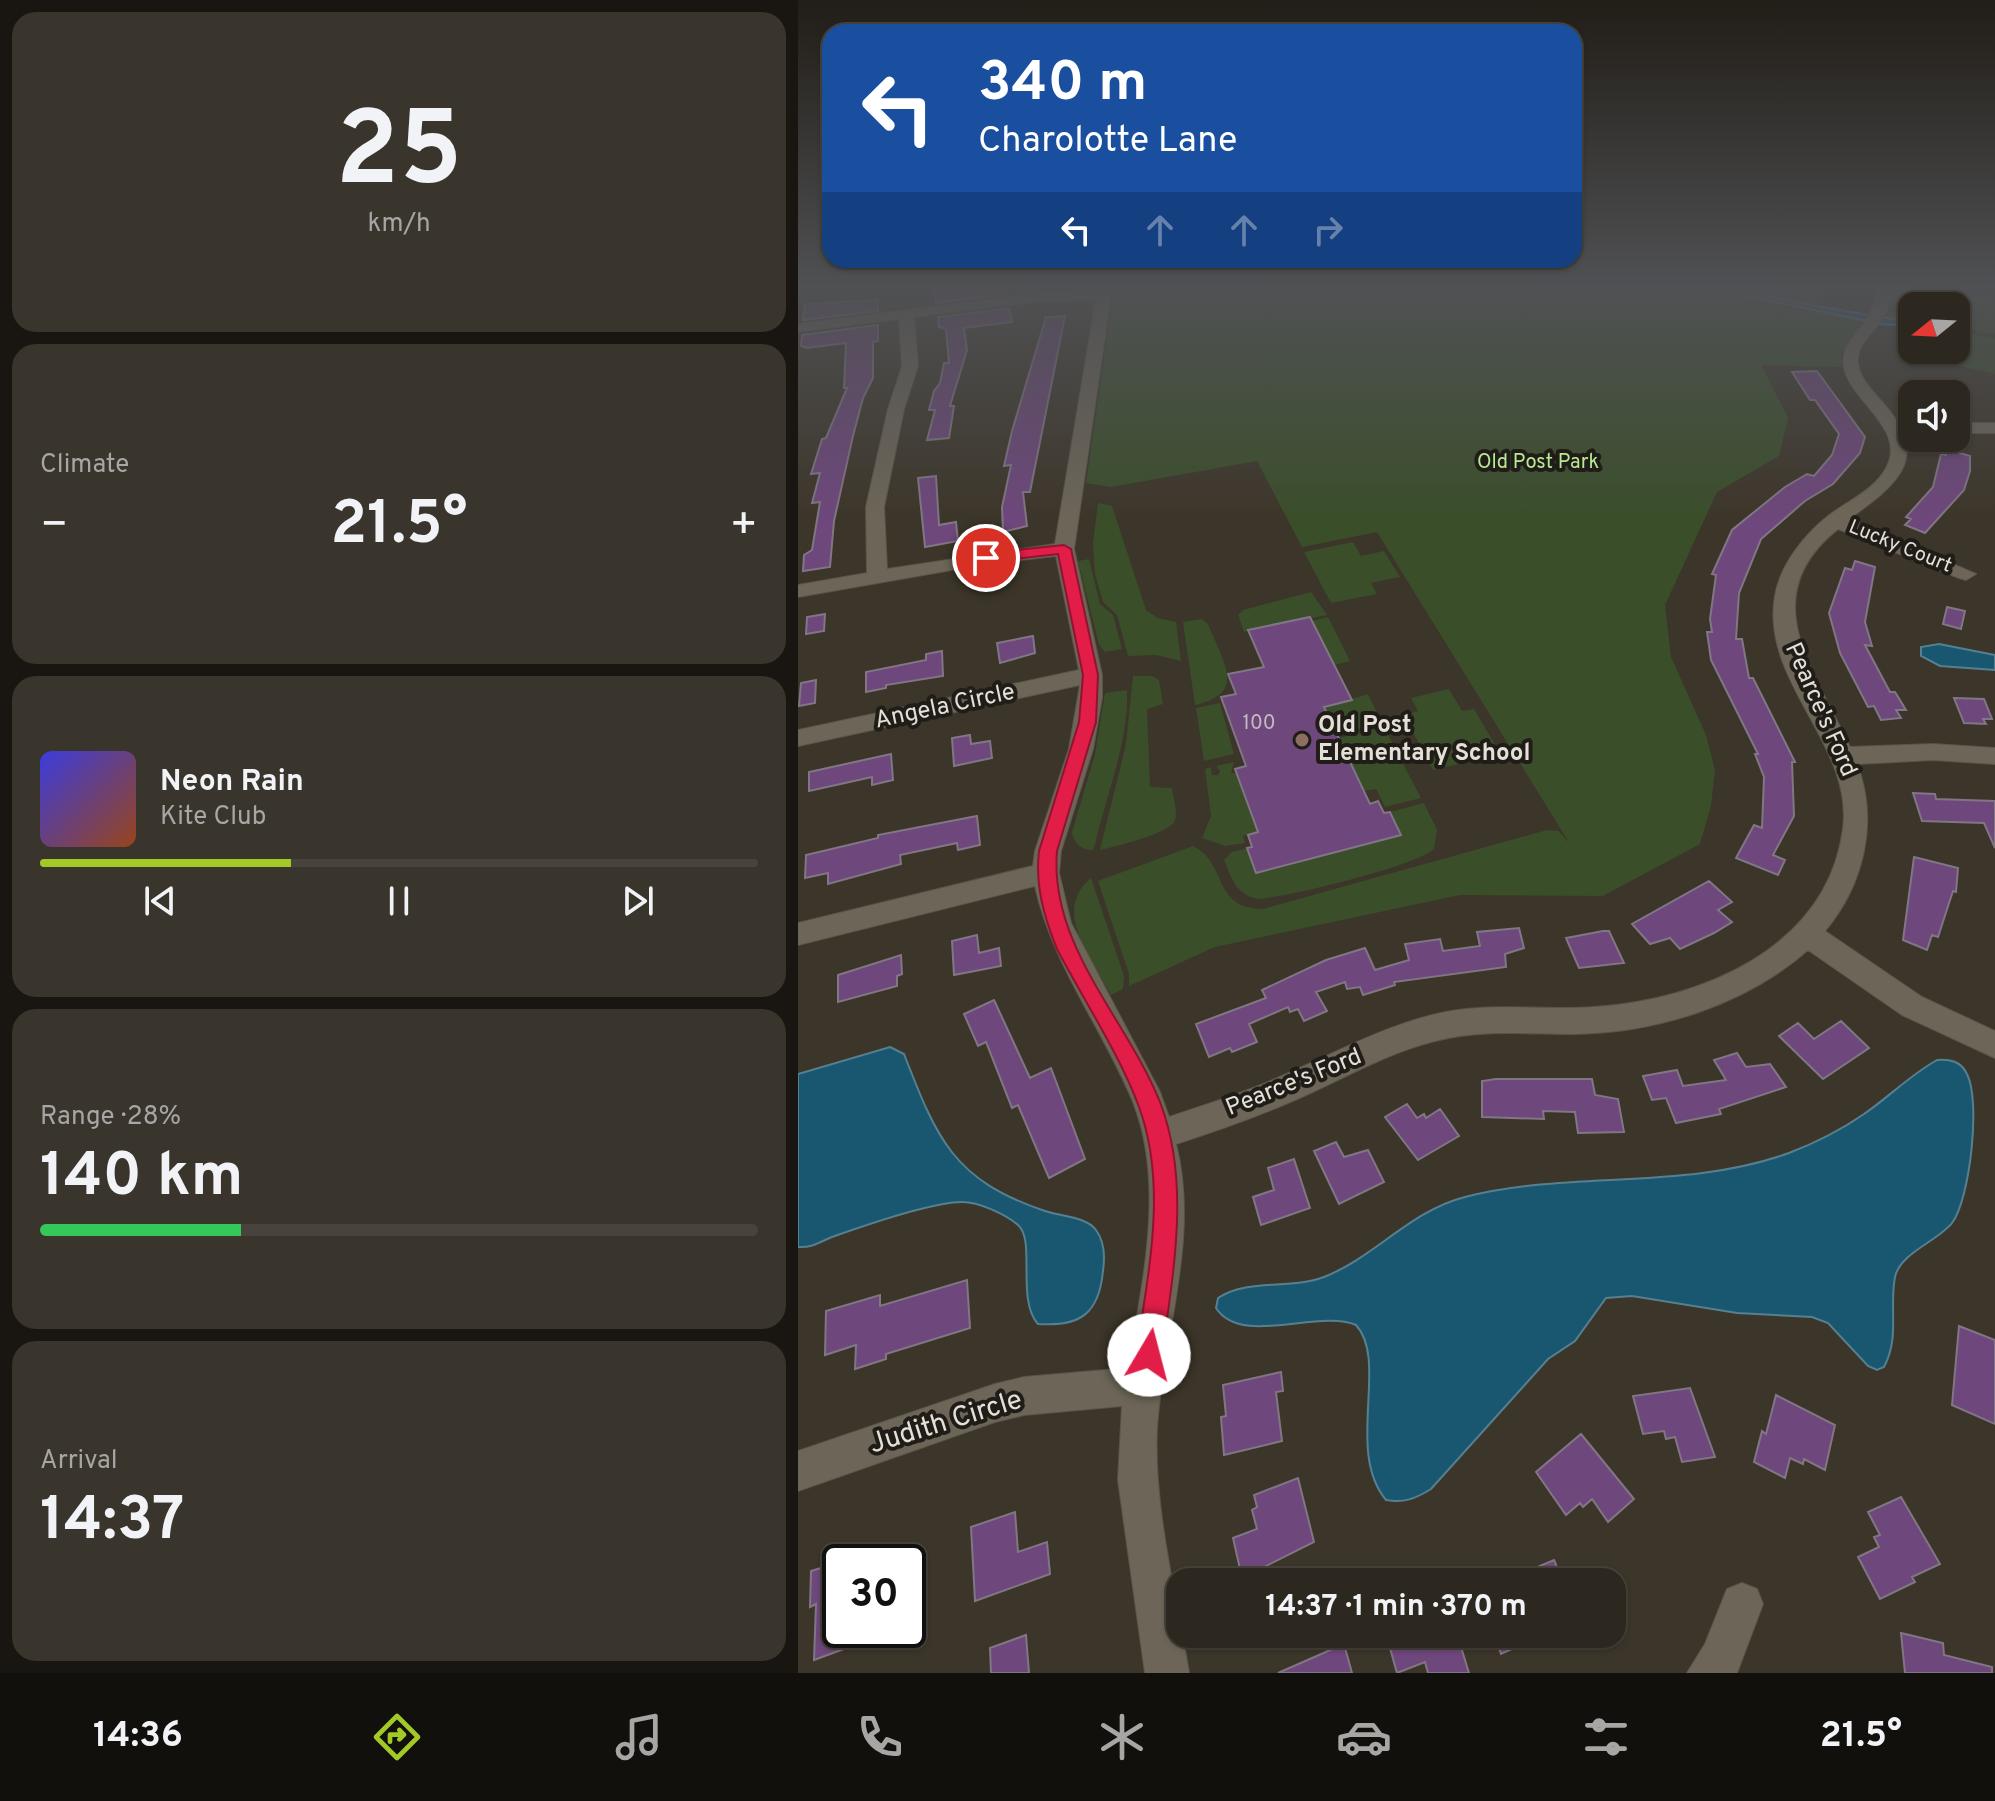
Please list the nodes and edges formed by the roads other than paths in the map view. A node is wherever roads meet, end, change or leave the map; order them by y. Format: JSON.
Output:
{"nodes":[{"id":1,"x":910,"y":366,"type":"edge"},
{"id":2,"x":1092,"y":366,"type":"edge"},
{"id":3,"x":1851,"y":366,"type":"edge"},
{"id":4,"x":1898,"y":422,"type":"edge"},
{"id":5,"x":1970,"y":428,"type":"edge"},
{"id":6,"x":1995,"y":428,"type":"edge"},
{"id":7,"x":1901,"y":452,"type":"edge"},
{"id":8,"x":1834,"y":520,"type":"junction"},
{"id":9,"x":1064,"y":549,"type":"junction"},
{"id":10,"x":1966,"y":574,"type":"dead end"},
{"id":11,"x":877,"y":577,"type":"junction"},
{"id":12,"x":798,"y":591,"type":"edge"},
{"id":13,"x":1091,"y":675,"type":"junction"},
{"id":14,"x":798,"y":738,"type":"edge"},
{"id":15,"x":1845,"y":756,"type":"junction"},
{"id":16,"x":1995,"y":756,"type":"edge"},
{"id":17,"x":1046,"y":873,"type":"junction"},
{"id":18,"x":798,"y":934,"type":"edge"},
{"id":19,"x":1809,"y":935,"type":"junction"},
{"id":20,"x":1995,"y":1045,"type":"edge"},
{"id":21,"x":1159,"y":1135,"type":"junction"},
{"id":22,"x":1145,"y":1385,"type":"junction"},
{"id":23,"x":798,"y":1471,"type":"edge"},
{"id":24,"x":1742,"y":1604,"type":"dead end"},
{"id":25,"x":1167,"y":1673,"type":"edge"},
{"id":26,"x":1709,"y":1673,"type":"edge"}],
"edges":[{"from":1,"to":11,"type":"street"},
{"from":2,"to":9,"type":"street"},
{"from":3,"to":4,"type":"street","name":"Pearce's Ford"},
{"from":5,"to":6,"type":"street"},
{"from":7,"to":8,"type":"street","name":"Pearce's Ford"},
{"from":8,"to":10,"type":"street","name":"Lucky Court"},
{"from":8,"to":15,"type":"street","name":"Pearce's Ford"},
{"from":9,"to":11,"type":"street"},
{"from":9,"to":13,"type":"street"},
{"from":11,"to":12,"type":"street"},
{"from":13,"to":14,"type":"street","name":"Angela Circle"},
{"from":13,"to":17,"type":"street"},
{"from":15,"to":16,"type":"street"},
{"from":15,"to":19,"type":"street","name":"Pearce's Ford"},
{"from":17,"to":18,"type":"street"},
{"from":17,"to":21,"type":"street"},
{"from":19,"to":20,"type":"street"},
{"from":19,"to":21,"type":"street","name":"Pearce's Ford"},
{"from":21,"to":22,"type":"street"},
{"from":22,"to":23,"type":"street","name":"Judith Circle"},
{"from":22,"to":25,"type":"street"},
{"from":24,"to":26,"type":"street"}]}
